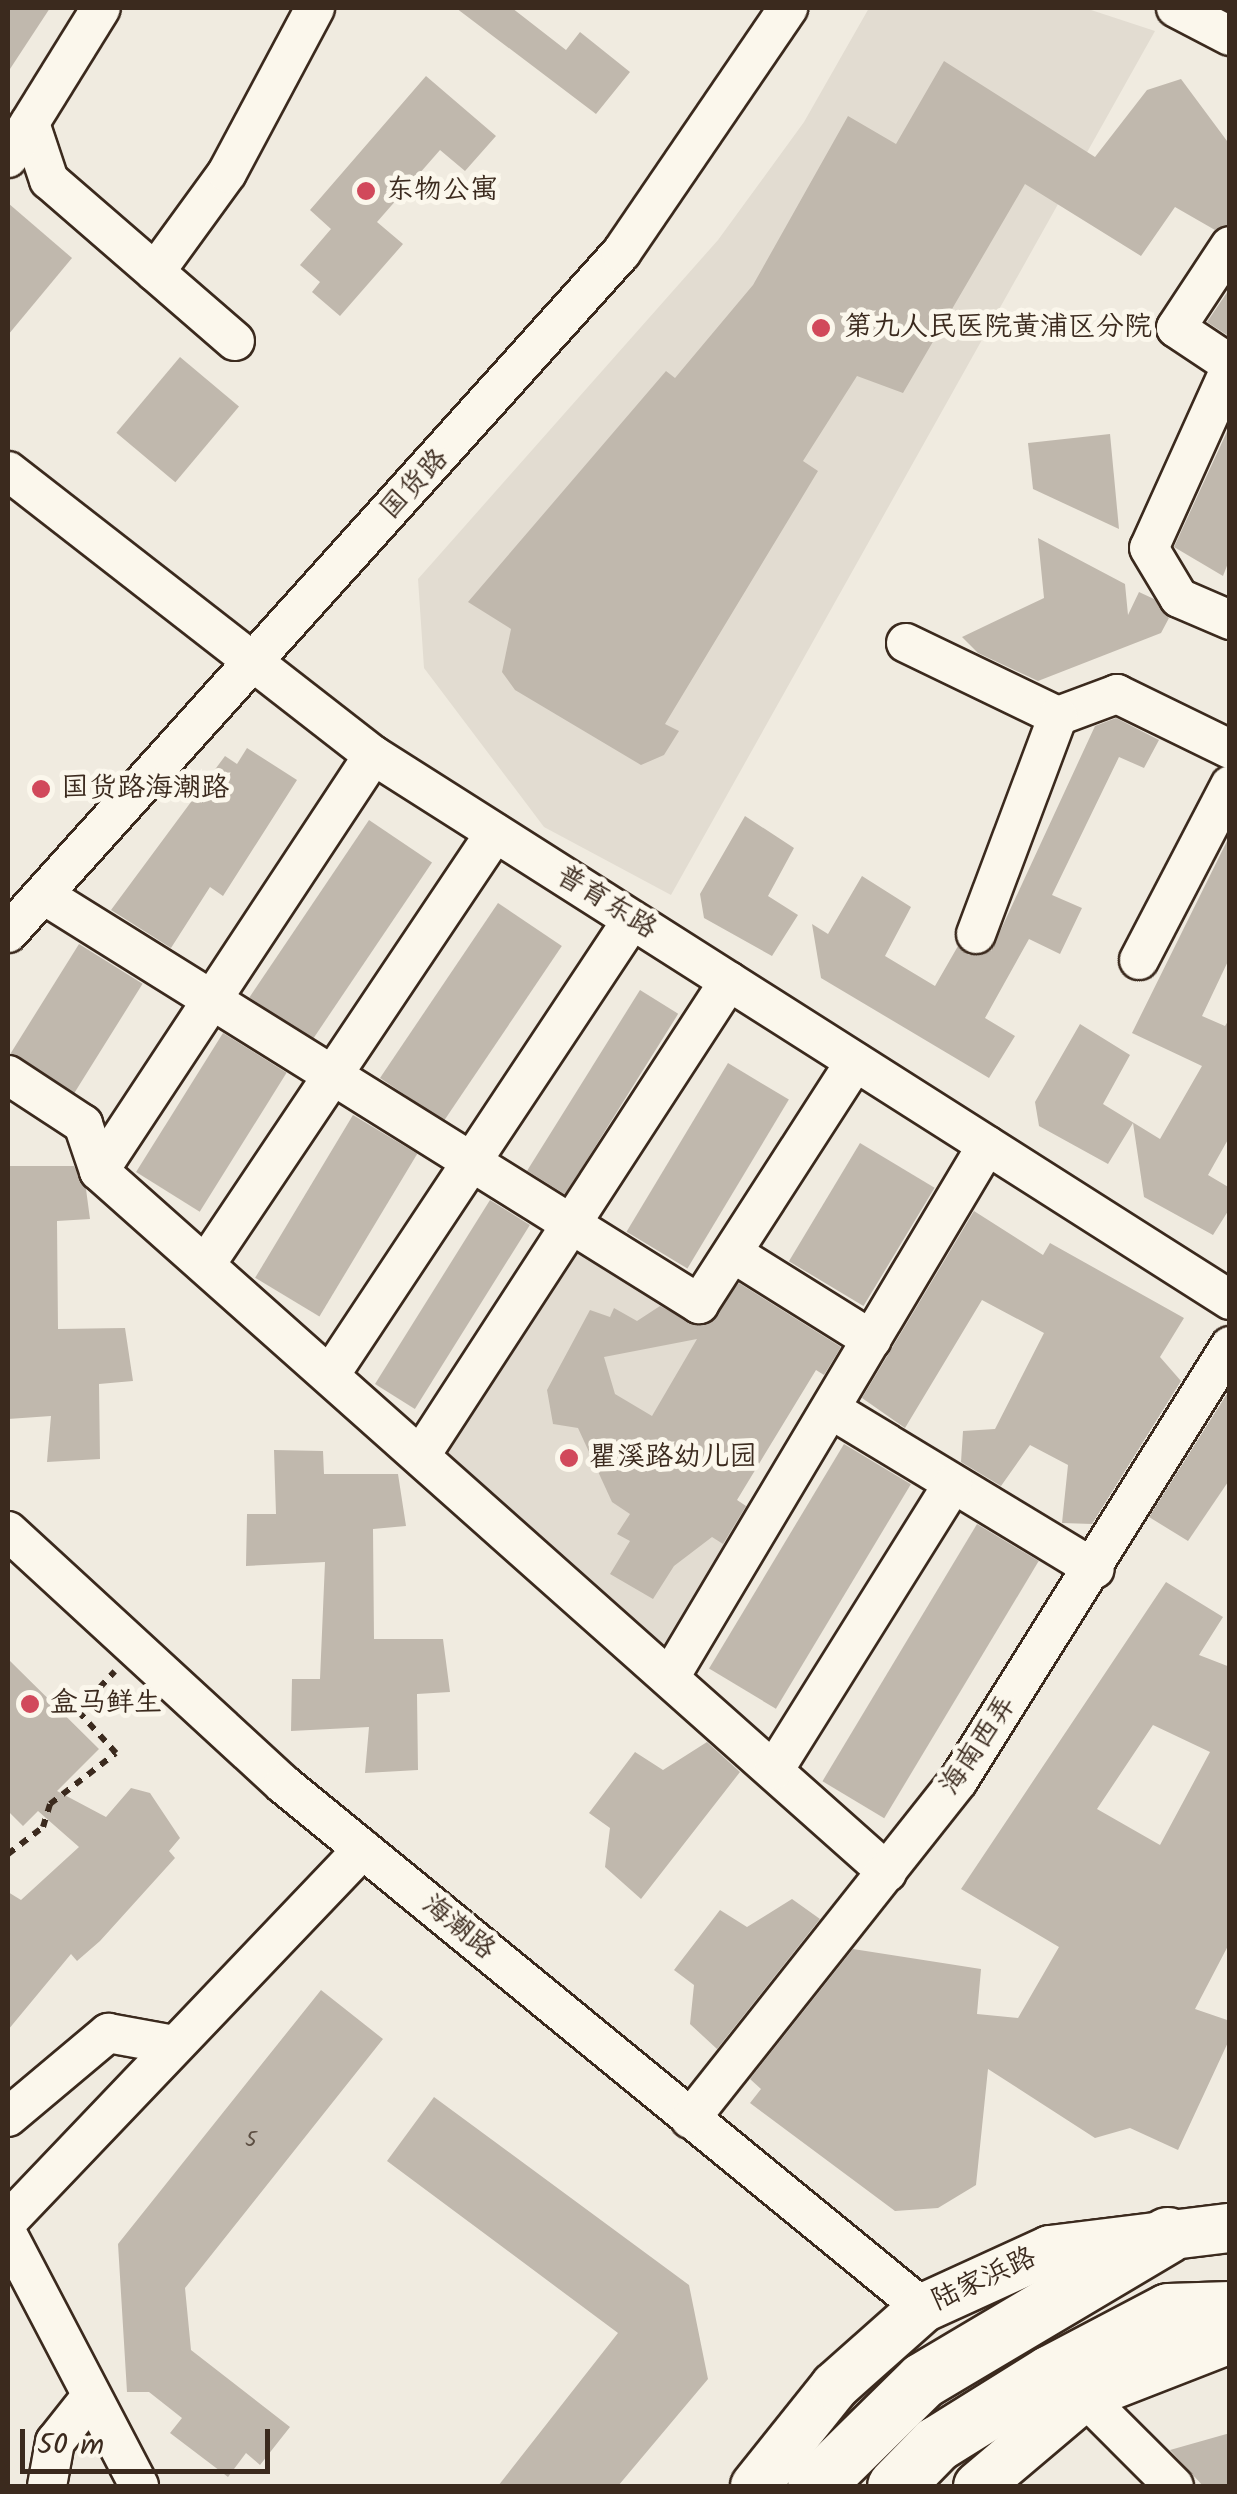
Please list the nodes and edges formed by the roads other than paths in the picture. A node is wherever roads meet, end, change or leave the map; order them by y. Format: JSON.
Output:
{"nodes":[{"id":1,"x":101,"y":8,"type":"edge"},
{"id":2,"x":788,"y":8,"type":"edge"},
{"id":3,"x":1176,"y":8,"type":"edge"},
{"id":4,"x":298,"y":15,"type":"edge"},
{"id":5,"x":1230,"y":36,"type":"edge"},
{"id":6,"x":30,"y":123,"type":"junction"},
{"id":7,"x":8,"y":158,"type":"edge"},
{"id":8,"x":1230,"y":246,"type":"edge"},
{"id":9,"x":155,"y":272,"type":"junction"},
{"id":10,"x":235,"y":341,"type":"dead end"},
{"id":11,"x":1230,"y":367,"type":"edge"},
{"id":12,"x":8,"y":471,"type":"edge"},
{"id":13,"x":1230,"y":620,"type":"edge"},
{"id":14,"x":906,"y":644,"type":"dead end"},
{"id":15,"x":248,"y":664,"type":"junction"},
{"id":16,"x":1058,"y":716,"type":"junction"},
{"id":17,"x":1230,"y":749,"type":"edge"},
{"id":18,"x":374,"y":755,"type":"junction"},
{"id":19,"x":1230,"y":785,"type":"edge"},
{"id":20,"x":495,"y":832,"type":"junction"},
{"id":21,"x":47,"y":897,"type":"junction"},
{"id":22,"x":632,"y":920,"type":"junction"},
{"id":23,"x":8,"y":934,"type":"edge"},
{"id":24,"x":976,"y":934,"type":"dead end"},
{"id":25,"x":1139,"y":960,"type":"dead end"},
{"id":26,"x":729,"y":981,"type":"junction"},
{"id":27,"x":212,"y":1000,"type":"junction"},
{"id":28,"x":855,"y":1062,"type":"junction"},
{"id":29,"x":8,"y":1075,"type":"edge"},
{"id":30,"x":332,"y":1075,"type":"junction"},
{"id":31,"x":987,"y":1146,"type":"junction"},
{"id":32,"x":471,"y":1162,"type":"junction"},
{"id":33,"x":98,"y":1172,"type":"junction"},
{"id":34,"x":571,"y":1224,"type":"junction"},
{"id":35,"x":736,"y":1255,"type":"junction"},
{"id":36,"x":206,"y":1264,"type":"junction"},
{"id":37,"x":1230,"y":1300,"type":"edge"},
{"id":38,"x":872,"y":1340,"type":"junction"},
{"id":39,"x":1230,"y":1346,"type":"edge"},
{"id":40,"x":330,"y":1375,"type":"junction"},
{"id":41,"x":832,"y":1410,"type":"junction"},
{"id":42,"x":421,"y":1455,"type":"junction"},
{"id":43,"x":953,"y":1484,"type":"junction"},
{"id":44,"x":8,"y":1531,"type":"edge"},
{"id":45,"x":1095,"y":1569,"type":"junction"},
{"id":46,"x":670,"y":1677,"type":"junction"},
{"id":47,"x":774,"y":1770,"type":"junction"},
{"id":48,"x":363,"y":1849,"type":"junction"},
{"id":49,"x":887,"y":1872,"type":"junction"},
{"id":50,"x":174,"y":2045,"type":"junction"},
{"id":51,"x":8,"y":2118,"type":"edge"},
{"id":52,"x":690,"y":2119,"type":"junction"},
{"id":53,"x":8,"y":2222,"type":"edge"},
{"id":54,"x":1230,"y":2228,"type":"edge"},
{"id":55,"x":1167,"y":2234,"type":"junction"},
{"id":56,"x":8,"y":2236,"type":"edge"},
{"id":57,"x":923,"y":2308,"type":"junction"},
{"id":58,"x":1230,"y":2308,"type":"edge"},
{"id":59,"x":1230,"y":2339,"type":"edge"},
{"id":60,"x":1084,"y":2396,"type":"junction"},
{"id":61,"x":90,"y":2398,"type":"junction"},
{"id":62,"x":47,"y":2486,"type":"edge"},
{"id":63,"x":139,"y":2486,"type":"edge"},
{"id":64,"x":756,"y":2486,"type":"edge"},
{"id":65,"x":815,"y":2486,"type":"edge"},
{"id":66,"x":895,"y":2486,"type":"edge"},
{"id":67,"x":978,"y":2486,"type":"edge"},
{"id":68,"x":1174,"y":2486,"type":"edge"}],
"edges":[{"from":1,"to":6,"type":"street"},
{"from":2,"to":15,"type":"street","name":"国货路"},
{"from":3,"to":5,"type":"street"},
{"from":4,"to":9,"type":"street"},
{"from":6,"to":7,"type":"street"},
{"from":6,"to":9,"type":"street"},
{"from":8,"to":11,"type":"street"},
{"from":9,"to":10,"type":"street"},
{"from":11,"to":13,"type":"street"},
{"from":12,"to":15,"type":"street","name":"普育东路"},
{"from":14,"to":16,"type":"street"},
{"from":15,"to":18,"type":"street","name":"普育东路"},
{"from":15,"to":21,"type":"street","name":"国货路"},
{"from":16,"to":17,"type":"street"},
{"from":16,"to":24,"type":"street"},
{"from":18,"to":20,"type":"street","name":"普育东路"},
{"from":18,"to":27,"type":"street"},
{"from":19,"to":25,"type":"street"},
{"from":20,"to":22,"type":"street","name":"普育东路"},
{"from":20,"to":30,"type":"street"},
{"from":21,"to":23,"type":"street","name":"国货路"},
{"from":21,"to":27,"type":"street"},
{"from":22,"to":26,"type":"street","name":"普育东路"},
{"from":22,"to":32,"type":"street"},
{"from":26,"to":28,"type":"street","name":"普育东路"},
{"from":26,"to":34,"type":"street"},
{"from":27,"to":30,"type":"street"},
{"from":27,"to":33,"type":"street"},
{"from":28,"to":31,"type":"street","name":"普育东路"},
{"from":28,"to":35,"type":"street"},
{"from":29,"to":33,"type":"street"},
{"from":30,"to":32,"type":"street"},
{"from":30,"to":36,"type":"street"},
{"from":31,"to":37,"type":"street","name":"普育东路"},
{"from":31,"to":38,"type":"street"},
{"from":32,"to":34,"type":"street"},
{"from":32,"to":40,"type":"street"},
{"from":33,"to":36,"type":"street"},
{"from":34,"to":35,"type":"street"},
{"from":34,"to":42,"type":"street"},
{"from":35,"to":38,"type":"street"},
{"from":36,"to":40,"type":"street"},
{"from":38,"to":41,"type":"street"},
{"from":39,"to":45,"type":"street","name":"海南西弄"},
{"from":40,"to":42,"type":"street"},
{"from":41,"to":43,"type":"street"},
{"from":41,"to":46,"type":"street"},
{"from":42,"to":46,"type":"street"},
{"from":43,"to":45,"type":"street"},
{"from":43,"to":47,"type":"street"},
{"from":44,"to":48,"type":"street","name":"海潮路"},
{"from":45,"to":49,"type":"street","name":"海南西弄"},
{"from":46,"to":47,"type":"street"},
{"from":47,"to":49,"type":"street"},
{"from":48,"to":50,"type":"street"},
{"from":48,"to":52,"type":"street","name":"海潮路"},
{"from":49,"to":52,"type":"street","name":"海南西弄"},
{"from":50,"to":51,"type":"street"},
{"from":50,"to":53,"type":"street"},
{"from":52,"to":57,"type":"street","name":"海潮路"},
{"from":54,"to":55,"type":"main road","name":"陆家浜路"},
{"from":55,"to":57,"type":"main road","name":"陆家浜路"},
{"from":55,"to":65,"type":"highway"},
{"from":56,"to":61,"type":"street"},
{"from":57,"to":64,"type":"main road","name":"陆家浜路"},
{"from":58,"to":66,"type":"highway"},
{"from":59,"to":60,"type":"main road"},
{"from":60,"to":67,"type":"main road"},
{"from":60,"to":68,"type":"street"},
{"from":61,"to":62,"type":"street"},
{"from":61,"to":63,"type":"street"}]}
